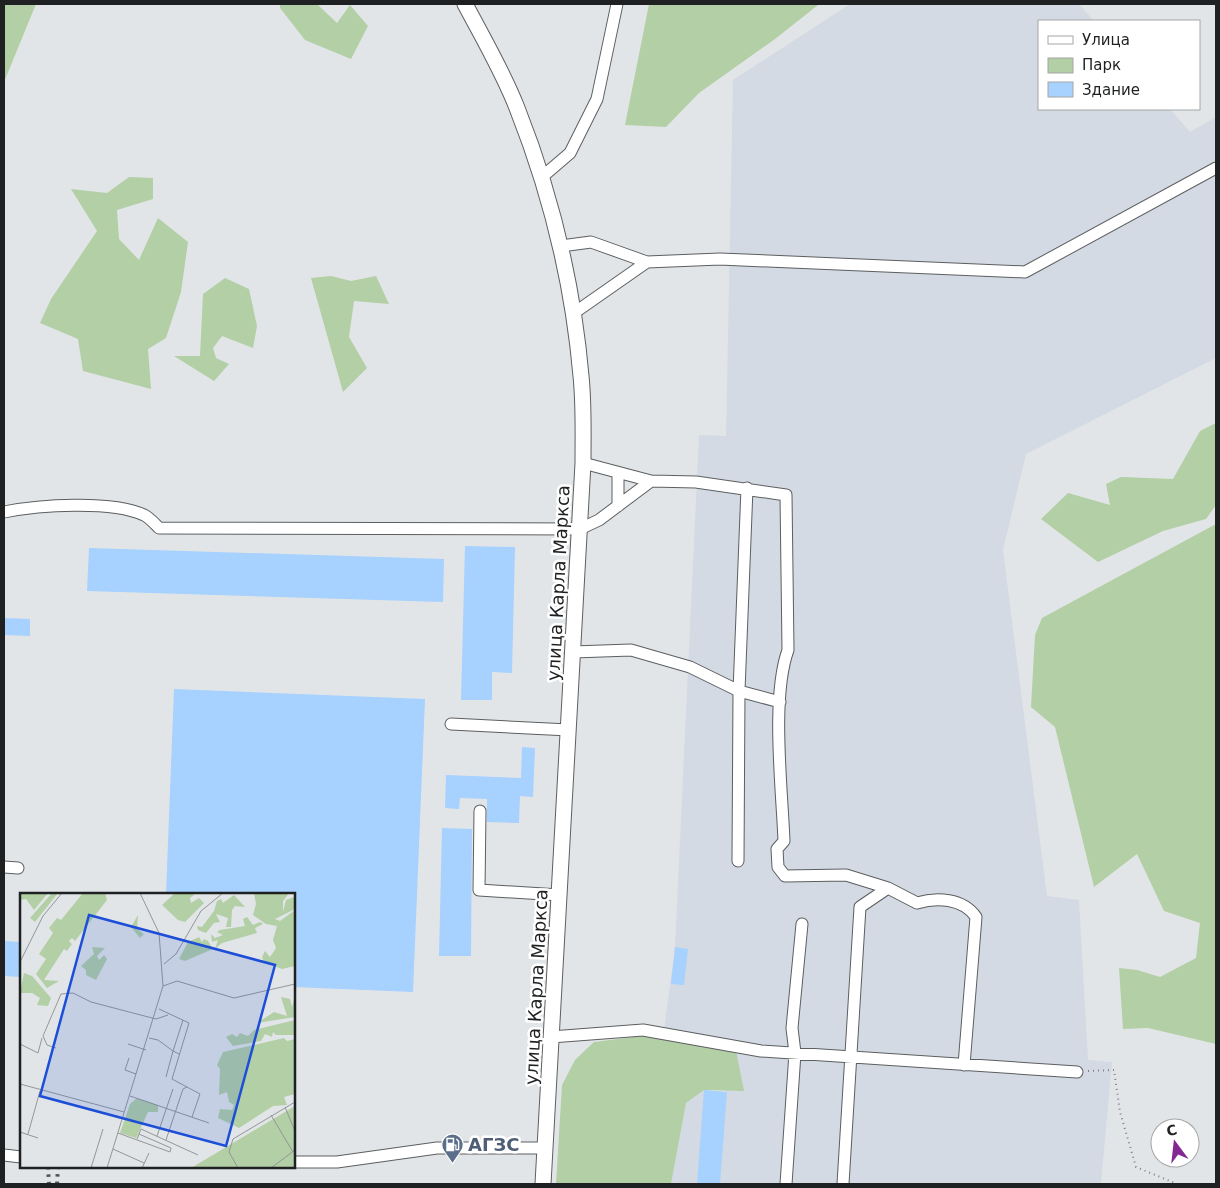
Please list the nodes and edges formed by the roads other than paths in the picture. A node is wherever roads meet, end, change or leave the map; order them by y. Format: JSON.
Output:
{"nodes":[{"id":1,"x":465,"y":4,"type":"edge"},
{"id":2,"x":617,"y":4,"type":"edge"},
{"id":3,"x":1216,"y":168,"type":"edge"},
{"id":4,"x":542,"y":177,"type":"junction"},
{"id":5,"x":561,"y":246,"type":"junction"},
{"id":6,"x":647,"y":262,"type":"junction"},
{"id":7,"x":574,"y":313,"type":"junction"},
{"id":8,"x":584,"y":463,"type":"junction"},
{"id":9,"x":618,"y":474,"type":"junction"},
{"id":10,"x":651,"y":481,"type":"junction"},
{"id":11,"x":747,"y":488,"type":"junction"},
{"id":12,"x":618,"y":506,"type":"junction"},
{"id":13,"x":4,"y":512,"type":"edge"},
{"id":14,"x":580,"y":529,"type":"junction"},
{"id":15,"x":573,"y":652,"type":"junction"},
{"id":16,"x":739,"y":691,"type":"junction"},
{"id":17,"x":780,"y":702,"type":"junction"},
{"id":18,"x":451,"y":724,"type":"dead end"},
{"id":19,"x":569,"y":730,"type":"junction"},
{"id":20,"x":480,"y":811,"type":"dead end"},
{"id":21,"x":738,"y":861,"type":"dead end"},
{"id":22,"x":4,"y":867,"type":"edge"},
{"id":23,"x":18,"y":868,"type":"dead end"},
{"id":24,"x":888,"y":888,"type":"junction"},
{"id":25,"x":560,"y":895,"type":"junction"},
{"id":26,"x":802,"y":924,"type":"dead end"},
{"id":27,"x":552,"y":1037,"type":"junction"},
{"id":28,"x":795,"y":1053,"type":"junction"},
{"id":29,"x":850,"y":1057,"type":"junction"},
{"id":30,"x":964,"y":1065,"type":"junction"},
{"id":31,"x":1077,"y":1072,"type":"road end"},
{"id":32,"x":545,"y":1148,"type":"junction"},
{"id":33,"x":4,"y":1155,"type":"edge"},
{"id":34,"x":20,"y":1156,"type":"edge"},
{"id":35,"x":295,"y":1162,"type":"edge"},
{"id":36,"x":543,"y":1184,"type":"edge"},
{"id":37,"x":786,"y":1184,"type":"edge"},
{"id":38,"x":842,"y":1184,"type":"edge"}],
"edges":[{"from":1,"to":4,"type":"main road","name":"улица Карла Маркса"},
{"from":2,"to":4,"type":"street"},
{"from":3,"to":6,"type":"street"},
{"from":4,"to":5,"type":"main road","name":"улица Карла Маркса"},
{"from":5,"to":6,"type":"street"},
{"from":5,"to":7,"type":"main road","name":"улица Карла Маркса"},
{"from":6,"to":7,"type":"street"},
{"from":7,"to":8,"type":"main road","name":"улица Карла Маркса"},
{"from":8,"to":9,"type":"street"},
{"from":8,"to":14,"type":"main road","name":"улица Карла Маркса"},
{"from":9,"to":10,"type":"street"},
{"from":9,"to":12,"type":"street"},
{"from":10,"to":11,"type":"street"},
{"from":10,"to":12,"type":"street"},
{"from":11,"to":16,"type":"street"},
{"from":11,"to":17,"type":"street"},
{"from":12,"to":14,"type":"street"},
{"from":13,"to":14,"type":"street"},
{"from":14,"to":15,"type":"main road","name":"улица Карла Маркса"},
{"from":15,"to":16,"type":"street"},
{"from":15,"to":19,"type":"main road","name":"улица Карла Маркса"},
{"from":16,"to":17,"type":"street"},
{"from":16,"to":21,"type":"street"},
{"from":17,"to":24,"type":"street"},
{"from":18,"to":19,"type":"street"},
{"from":19,"to":25,"type":"main road","name":"улица Карла Маркса"},
{"from":20,"to":25,"type":"street"},
{"from":22,"to":23,"type":"street"},
{"from":24,"to":29,"type":"street"},
{"from":24,"to":30,"type":"street"},
{"from":25,"to":27,"type":"main road","name":"улица Карла Маркса"},
{"from":26,"to":28,"type":"street"},
{"from":27,"to":28,"type":"street"},
{"from":27,"to":32,"type":"main road","name":"улица Карла Маркса"},
{"from":28,"to":29,"type":"street"},
{"from":28,"to":37,"type":"street"},
{"from":29,"to":30,"type":"street"},
{"from":29,"to":38,"type":"street"},
{"from":30,"to":31,"type":"street"},
{"from":32,"to":35,"type":"street"},
{"from":32,"to":36,"type":"main road","name":"улица Карла Маркса"},
{"from":33,"to":34,"type":"street"}]}
